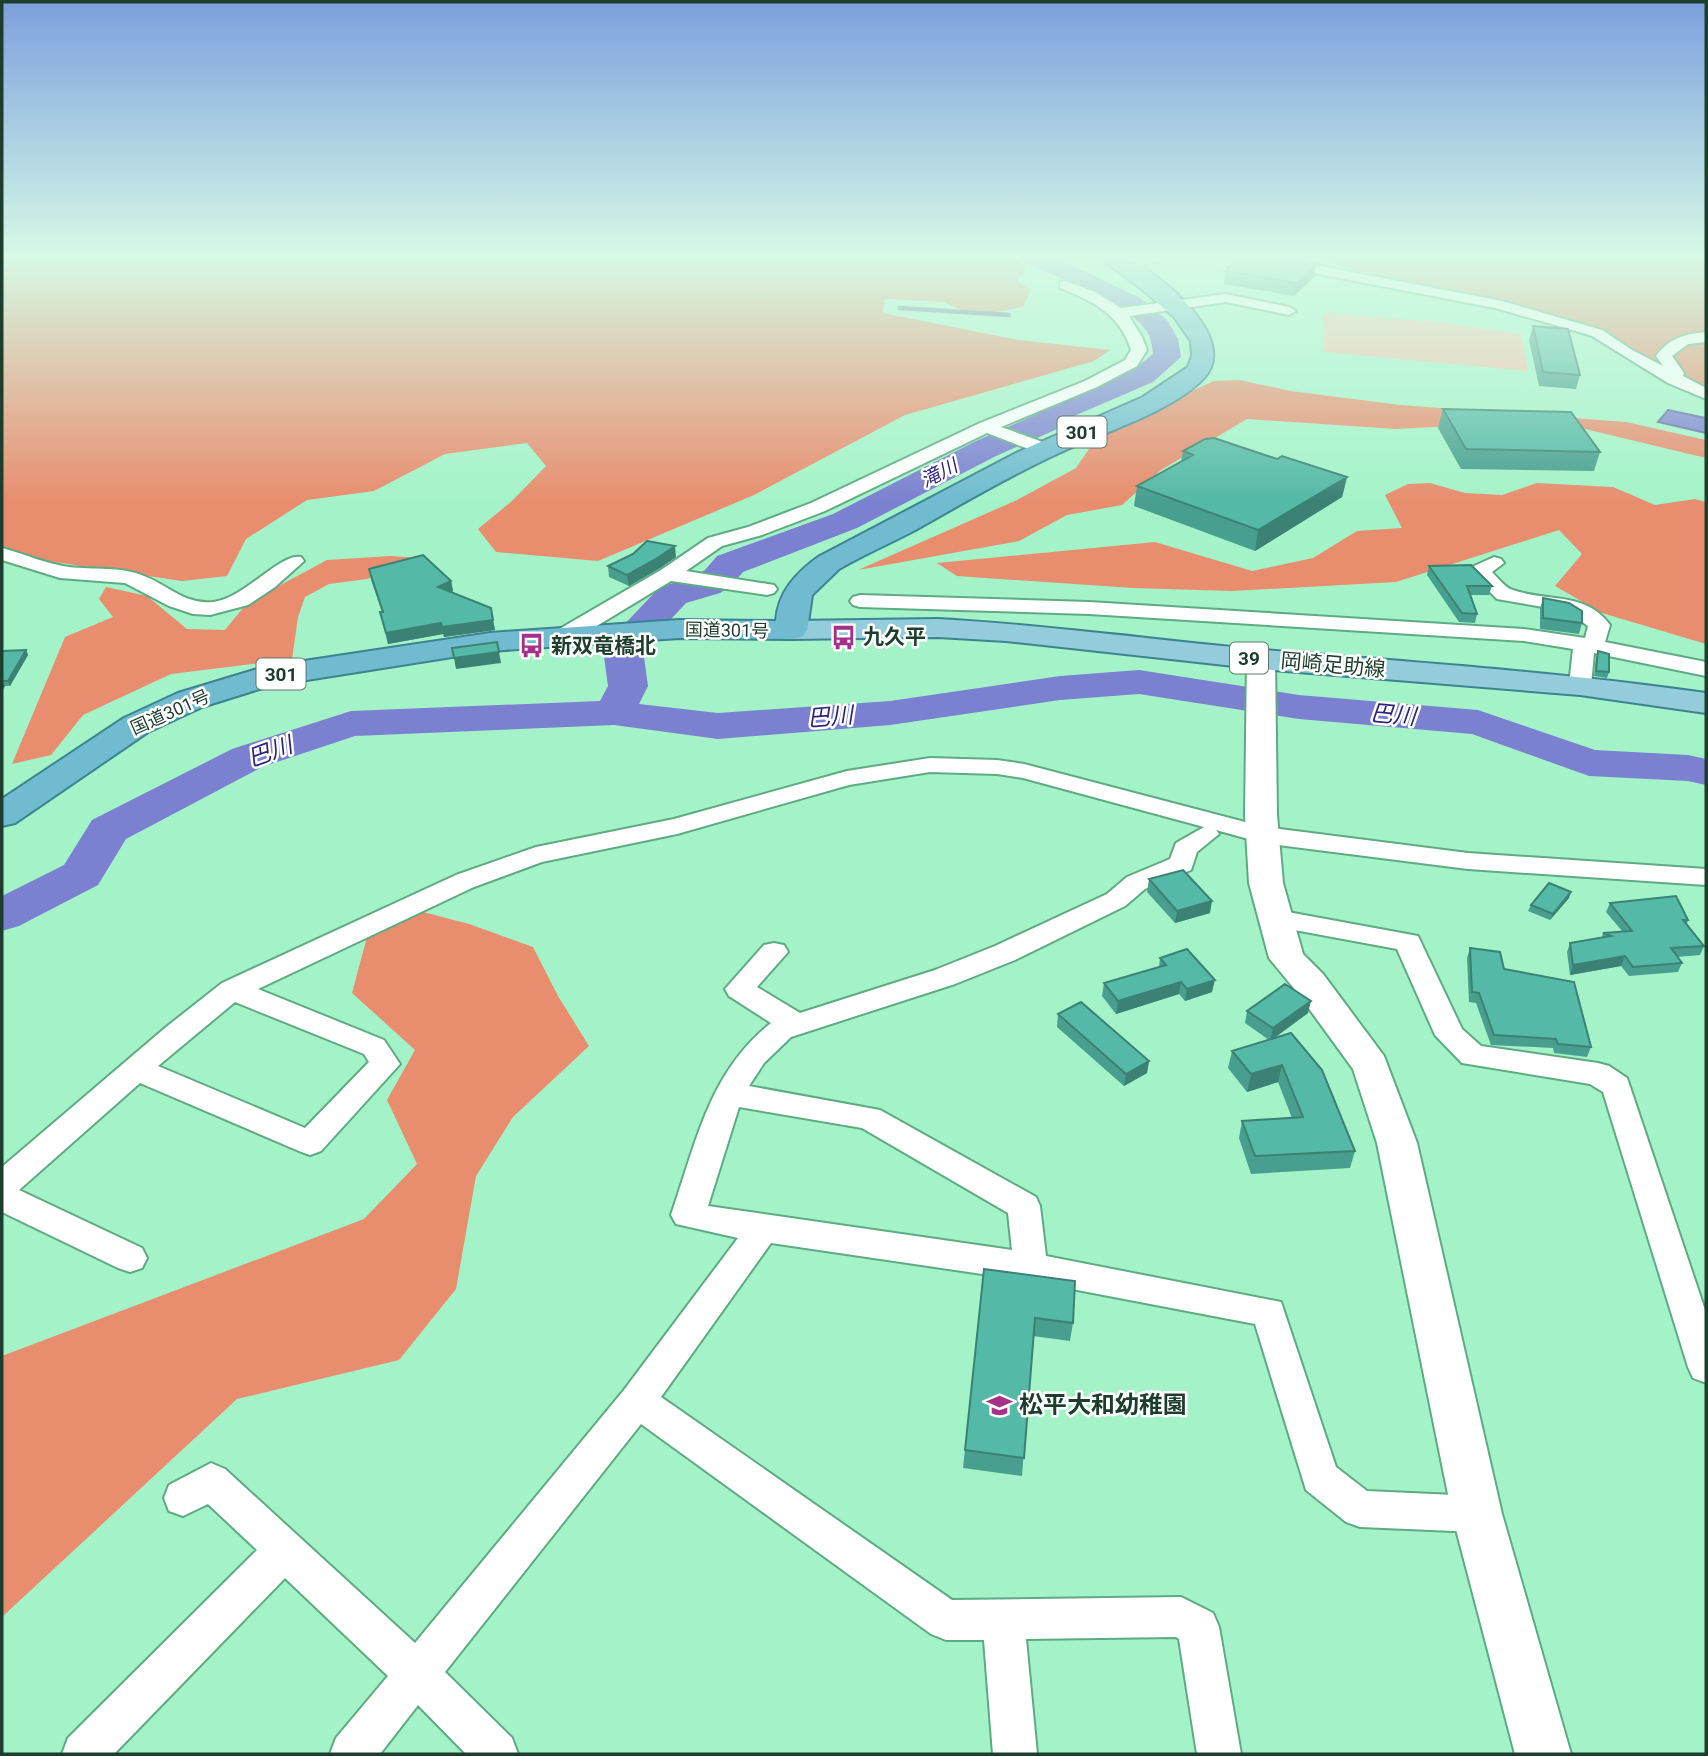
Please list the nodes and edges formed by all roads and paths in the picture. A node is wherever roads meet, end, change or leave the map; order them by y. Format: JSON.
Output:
{"nodes":[{"id":1,"x":1136,"y":338,"type":"edge"},
{"id":2,"x":1198,"y":338,"type":"edge"},
{"id":3,"x":1605,"y":338,"type":"edge"},
{"id":4,"x":1698,"y":338,"type":"edge"},
{"id":5,"x":1674,"y":380,"type":"junction"},
{"id":6,"x":1706,"y":394,"type":"edge"},
{"id":7,"x":986,"y":427,"type":"junction"},
{"id":8,"x":1045,"y":449,"type":"junction"},
{"id":9,"x":2,"y":554,"type":"edge"},
{"id":10,"x":294,"y":561,"type":"dead end"},
{"id":11,"x":1494,"y":563,"type":"dead end"},
{"id":12,"x":676,"y":576,"type":"junction"},
{"id":13,"x":768,"y":589,"type":"dead end"},
{"id":14,"x":860,"y":601,"type":"dead end"},
{"id":15,"x":1133,"y":611,"type":"junction"},
{"id":16,"x":791,"y":630,"type":"junction"},
{"id":17,"x":580,"y":634,"type":"junction"},
{"id":18,"x":1134,"y":645,"type":"junction"},
{"id":19,"x":1589,"y":645,"type":"junction"},
{"id":20,"x":1260,"y":667,"type":"junction"},
{"id":21,"x":1706,"y":669,"type":"edge"},
{"id":22,"x":1580,"y":684,"type":"junction"},
{"id":23,"x":1706,"y":703,"type":"edge"},
{"id":24,"x":2,"y":816,"type":"edge"},
{"id":25,"x":1262,"y":825,"type":"junction"},
{"id":26,"x":1206,"y":834,"type":"dead end"},
{"id":27,"x":1706,"y":877,"type":"edge"},
{"id":28,"x":1277,"y":919,"type":"junction"},
{"id":29,"x":774,"y":952,"type":"dead end"},
{"id":30,"x":232,"y":990,"type":"junction"},
{"id":31,"x":797,"y":1025,"type":"junction"},
{"id":32,"x":136,"y":1069,"type":"junction"},
{"id":33,"x":728,"y":1094,"type":"junction"},
{"id":34,"x":2,"y":1186,"type":"edge"},
{"id":35,"x":2,"y":1197,"type":"edge"},
{"id":36,"x":763,"y":1229,"type":"junction"},
{"id":37,"x":130,"y":1258,"type":"dead end"},
{"id":38,"x":1030,"y":1267,"type":"junction"},
{"id":39,"x":1706,"y":1367,"type":"edge"},
{"id":40,"x":638,"y":1401,"type":"junction"},
{"id":41,"x":183,"y":1498,"type":"dead end"},
{"id":42,"x":1477,"y":1514,"type":"junction"},
{"id":43,"x":285,"y":1550,"type":"junction"},
{"id":44,"x":1003,"y":1620,"type":"junction"},
{"id":45,"x":417,"y":1674,"type":"junction"},
{"id":46,"x":84,"y":1754,"type":"edge"},
{"id":47,"x":352,"y":1754,"type":"edge"},
{"id":48,"x":496,"y":1754,"type":"edge"},
{"id":49,"x":1016,"y":1754,"type":"edge"},
{"id":50,"x":1219,"y":1754,"type":"edge"},
{"id":51,"x":1544,"y":1754,"type":"edge"}],
"edges":[{"from":1,"to":7,"type":"street"},
{"from":2,"to":8,"type":"highway","name":"国道301号","number":"301"},
{"from":3,"to":5,"type":"street"},
{"from":4,"to":5,"type":"street"},
{"from":5,"to":6,"type":"street"},
{"from":7,"to":8,"type":"street"},
{"from":7,"to":12,"type":"street"},
{"from":8,"to":16,"type":"highway","name":"国道301号","number":"301"},
{"from":9,"to":10,"type":"street"},
{"from":11,"to":19,"type":"street"},
{"from":12,"to":13,"type":"street"},
{"from":12,"to":17,"type":"street"},
{"from":14,"to":15,"type":"street"},
{"from":15,"to":18,"type":"street"},
{"from":15,"to":19,"type":"street"},
{"from":16,"to":17,"type":"highway","name":"国道301号","number":"301"},
{"from":16,"to":18,"type":"main road","name":"岡崎足助線","number":"39"},
{"from":17,"to":24,"type":"highway","name":"国道301号","number":"301"},
{"from":18,"to":20,"type":"main road","name":"岡崎足助線","number":"39"},
{"from":19,"to":21,"type":"street"},
{"from":19,"to":22,"type":"street"},
{"from":20,"to":22,"type":"main road","name":"岡崎足助線","number":"39"},
{"from":20,"to":25,"type":"street"},
{"from":22,"to":23,"type":"main road","name":"岡崎足助線","number":"39"},
{"from":25,"to":27,"type":"street"},
{"from":25,"to":28,"type":"street"},
{"from":25,"to":30,"type":"street"},
{"from":26,"to":31,"type":"street"},
{"from":28,"to":39,"type":"street"},
{"from":28,"to":42,"type":"street"},
{"from":29,"to":31,"type":"street"},
{"from":30,"to":32,"type":"street"},
{"from":30,"to":32,"type":"street"},
{"from":31,"to":33,"type":"street"},
{"from":32,"to":34,"type":"street"},
{"from":33,"to":36,"type":"street"},
{"from":33,"to":38,"type":"street"},
{"from":35,"to":37,"type":"street"},
{"from":36,"to":38,"type":"street"},
{"from":36,"to":40,"type":"street"},
{"from":38,"to":42,"type":"street"},
{"from":40,"to":44,"type":"street"},
{"from":40,"to":45,"type":"street"},
{"from":41,"to":43,"type":"street"},
{"from":42,"to":51,"type":"street"},
{"from":43,"to":45,"type":"street"},
{"from":43,"to":46,"type":"street"},
{"from":44,"to":49,"type":"street"},
{"from":44,"to":50,"type":"street"},
{"from":45,"to":47,"type":"street"},
{"from":45,"to":48,"type":"street"}]}
